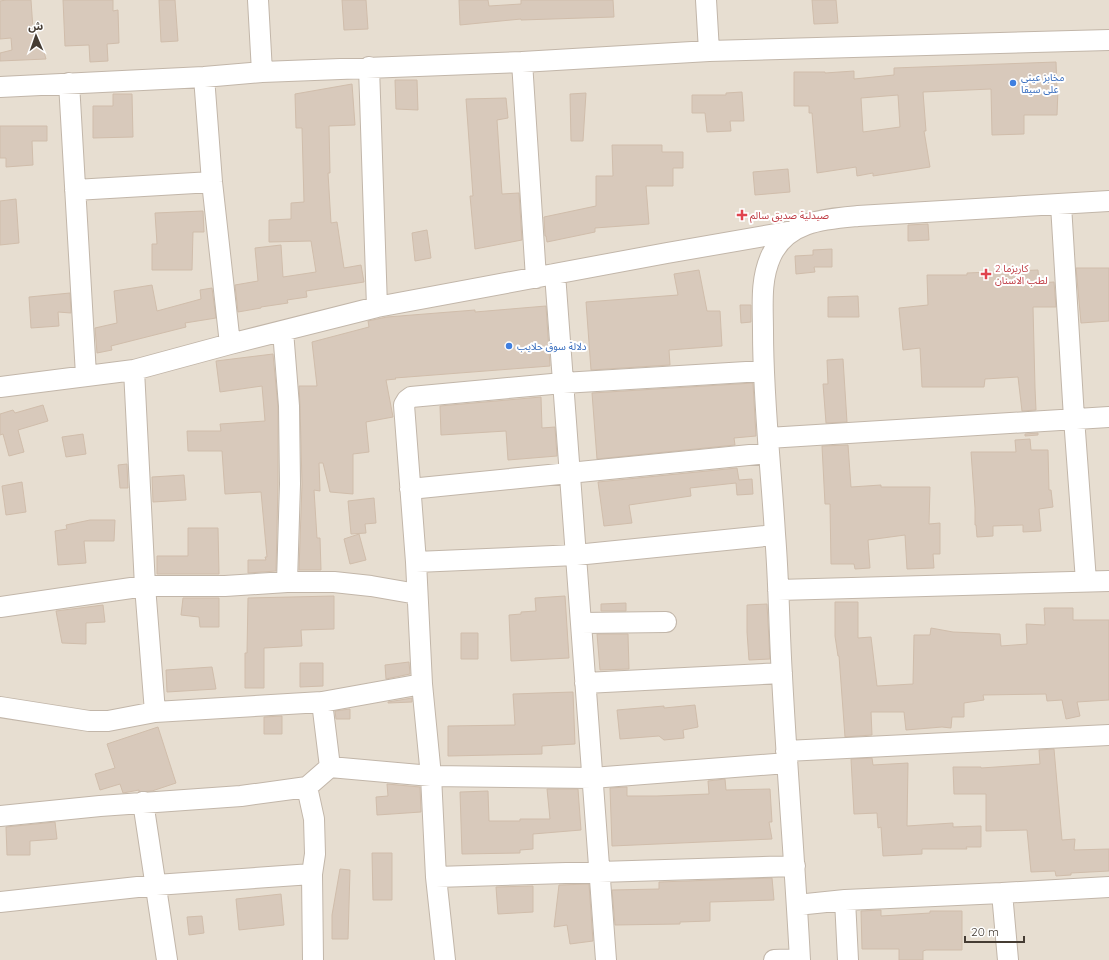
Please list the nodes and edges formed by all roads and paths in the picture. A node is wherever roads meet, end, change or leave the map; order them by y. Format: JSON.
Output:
{"nodes":[{"id":1,"x":258,"y":0,"type":"edge"},
{"id":2,"x":706,"y":0,"type":"edge"},
{"id":3,"x":1109,"y":40,"type":"edge"},
{"id":4,"x":709,"y":51,"type":"junction"},
{"id":5,"x":522,"y":62,"type":"junction"},
{"id":6,"x":369,"y":67,"type":"junction"},
{"id":7,"x":262,"y":72,"type":"junction"},
{"id":8,"x":204,"y":77,"type":"junction"},
{"id":9,"x":69,"y":83,"type":"junction"},
{"id":10,"x":0,"y":87,"type":"edge"},
{"id":11,"x":212,"y":182,"type":"junction"},
{"id":12,"x":75,"y":190,"type":"junction"},
{"id":13,"x":1109,"y":202,"type":"edge"},
{"id":14,"x":1061,"y":205,"type":"junction"},
{"id":15,"x":793,"y":230,"type":"junction"},
{"id":16,"x":545,"y":276,"type":"junction"},
{"id":17,"x":377,"y":307,"type":"junction"},
{"id":18,"x":283,"y":331,"type":"junction"},
{"id":19,"x":230,"y":344,"type":"junction"},
{"id":20,"x":134,"y":370,"type":"junction"},
{"id":21,"x":763,"y":371,"type":"junction"},
{"id":22,"x":86,"y":375,"type":"junction"},
{"id":23,"x":563,"y":383,"type":"junction"},
{"id":24,"x":0,"y":387,"type":"edge"},
{"id":25,"x":1109,"y":417,"type":"edge"},
{"id":26,"x":1074,"y":418,"type":"junction"},
{"id":27,"x":768,"y":445,"type":"junction"},
{"id":28,"x":570,"y":473,"type":"junction"},
{"id":29,"x":410,"y":489,"type":"junction"},
{"id":30,"x":775,"y":535,"type":"junction"},
{"id":31,"x":576,"y":555,"type":"junction"},
{"id":32,"x":416,"y":562,"type":"junction"},
{"id":33,"x":1086,"y":581,"type":"junction"},
{"id":34,"x":1109,"y":581,"type":"edge"},
{"id":35,"x":288,"y":582,"type":"junction"},
{"id":36,"x":145,"y":586,"type":"junction"},
{"id":37,"x":778,"y":590,"type":"junction"},
{"id":38,"x":417,"y":594,"type":"junction"},
{"id":39,"x":0,"y":607,"type":"edge"},
{"id":40,"x":666,"y":622,"type":"dead end"},
{"id":41,"x":581,"y":623,"type":"junction"},
{"id":42,"x":782,"y":673,"type":"junction"},
{"id":43,"x":585,"y":683,"type":"junction"},
{"id":44,"x":422,"y":684,"type":"junction"},
{"id":45,"x":322,"y":702,"type":"junction"},
{"id":46,"x":0,"y":706,"type":"edge"},
{"id":47,"x":155,"y":712,"type":"junction"},
{"id":48,"x":1109,"y":735,"type":"edge"},
{"id":49,"x":787,"y":757,"type":"junction"},
{"id":50,"x":330,"y":767,"type":"junction"},
{"id":51,"x":431,"y":776,"type":"junction"},
{"id":52,"x":592,"y":778,"type":"junction"},
{"id":53,"x":307,"y":787,"type":"junction"},
{"id":54,"x":144,"y":802,"type":"junction"},
{"id":55,"x":0,"y":816,"type":"edge"},
{"id":56,"x":795,"y":866,"type":"junction"},
{"id":57,"x":600,"y":872,"type":"junction"},
{"id":58,"x":312,"y":874,"type":"junction"},
{"id":59,"x":436,"y":877,"type":"junction"},
{"id":60,"x":156,"y":885,"type":"junction"},
{"id":61,"x":1109,"y":887,"type":"edge"},
{"id":62,"x":1002,"y":893,"type":"junction"},
{"id":63,"x":845,"y":900,"type":"junction"},
{"id":64,"x":0,"y":902,"type":"edge"},
{"id":65,"x":797,"y":905,"type":"junction"},
{"id":66,"x":167,"y":960,"type":"edge"},
{"id":67,"x":313,"y":960,"type":"edge"},
{"id":68,"x":445,"y":960,"type":"edge"},
{"id":69,"x":606,"y":960,"type":"edge"},
{"id":70,"x":774,"y":960,"type":"edge"},
{"id":71,"x":800,"y":960,"type":"edge"},
{"id":72,"x":848,"y":960,"type":"edge"},
{"id":73,"x":1008,"y":960,"type":"edge"}],
"edges":[{"from":1,"to":7,"type":"street"},
{"from":2,"to":4,"type":"street"},
{"from":3,"to":4,"type":"street"},
{"from":4,"to":5,"type":"street"},
{"from":5,"to":6,"type":"street"},
{"from":5,"to":16,"type":"street"},
{"from":6,"to":7,"type":"street"},
{"from":6,"to":17,"type":"street"},
{"from":7,"to":8,"type":"street"},
{"from":8,"to":9,"type":"street"},
{"from":8,"to":11,"type":"street"},
{"from":9,"to":10,"type":"street"},
{"from":9,"to":12,"type":"street"},
{"from":11,"to":12,"type":"street"},
{"from":11,"to":19,"type":"street"},
{"from":12,"to":22,"type":"street"},
{"from":13,"to":14,"type":"street"},
{"from":14,"to":15,"type":"street"},
{"from":14,"to":26,"type":"street"},
{"from":15,"to":16,"type":"street"},
{"from":15,"to":21,"type":"street"},
{"from":16,"to":17,"type":"street"},
{"from":16,"to":23,"type":"street"},
{"from":17,"to":18,"type":"street"},
{"from":18,"to":19,"type":"street"},
{"from":18,"to":35,"type":"street"},
{"from":19,"to":20,"type":"street"},
{"from":20,"to":22,"type":"street"},
{"from":20,"to":36,"type":"street"},
{"from":21,"to":23,"type":"street"},
{"from":21,"to":27,"type":"street"},
{"from":22,"to":24,"type":"street"},
{"from":23,"to":28,"type":"street"},
{"from":23,"to":29,"type":"street"},
{"from":25,"to":26,"type":"street"},
{"from":26,"to":27,"type":"street"},
{"from":26,"to":33,"type":"street"},
{"from":27,"to":28,"type":"street"},
{"from":27,"to":30,"type":"street"},
{"from":28,"to":29,"type":"street"},
{"from":28,"to":31,"type":"street"},
{"from":29,"to":32,"type":"street"},
{"from":30,"to":31,"type":"street"},
{"from":30,"to":37,"type":"street"},
{"from":31,"to":32,"type":"street"},
{"from":31,"to":41,"type":"street"},
{"from":32,"to":38,"type":"street"},
{"from":33,"to":34,"type":"street"},
{"from":33,"to":37,"type":"street"},
{"from":35,"to":36,"type":"street"},
{"from":35,"to":38,"type":"street"},
{"from":36,"to":39,"type":"street"},
{"from":36,"to":47,"type":"street"},
{"from":37,"to":42,"type":"street"},
{"from":38,"to":44,"type":"street"},
{"from":40,"to":41,"type":"street"},
{"from":41,"to":43,"type":"street"},
{"from":42,"to":43,"type":"street"},
{"from":42,"to":49,"type":"street"},
{"from":43,"to":52,"type":"street"},
{"from":44,"to":45,"type":"street"},
{"from":44,"to":51,"type":"street"},
{"from":45,"to":47,"type":"street"},
{"from":45,"to":50,"type":"street"},
{"from":46,"to":47,"type":"street"},
{"from":48,"to":49,"type":"street"},
{"from":49,"to":52,"type":"street"},
{"from":49,"to":56,"type":"street"},
{"from":50,"to":51,"type":"street"},
{"from":50,"to":53,"type":"street"},
{"from":51,"to":52,"type":"street"},
{"from":51,"to":59,"type":"street"},
{"from":52,"to":57,"type":"street"},
{"from":53,"to":54,"type":"street"},
{"from":53,"to":58,"type":"street"},
{"from":54,"to":55,"type":"street"},
{"from":54,"to":60,"type":"street"},
{"from":56,"to":57,"type":"street"},
{"from":56,"to":65,"type":"street"},
{"from":57,"to":59,"type":"street"},
{"from":57,"to":69,"type":"street"},
{"from":58,"to":60,"type":"street"},
{"from":58,"to":67,"type":"street"},
{"from":59,"to":68,"type":"street"},
{"from":60,"to":64,"type":"street"},
{"from":60,"to":66,"type":"street"},
{"from":61,"to":62,"type":"street"},
{"from":62,"to":63,"type":"street"},
{"from":62,"to":73,"type":"street"},
{"from":63,"to":65,"type":"street"},
{"from":63,"to":72,"type":"street"},
{"from":65,"to":71,"type":"street"},
{"from":70,"to":71,"type":"street"}]}
